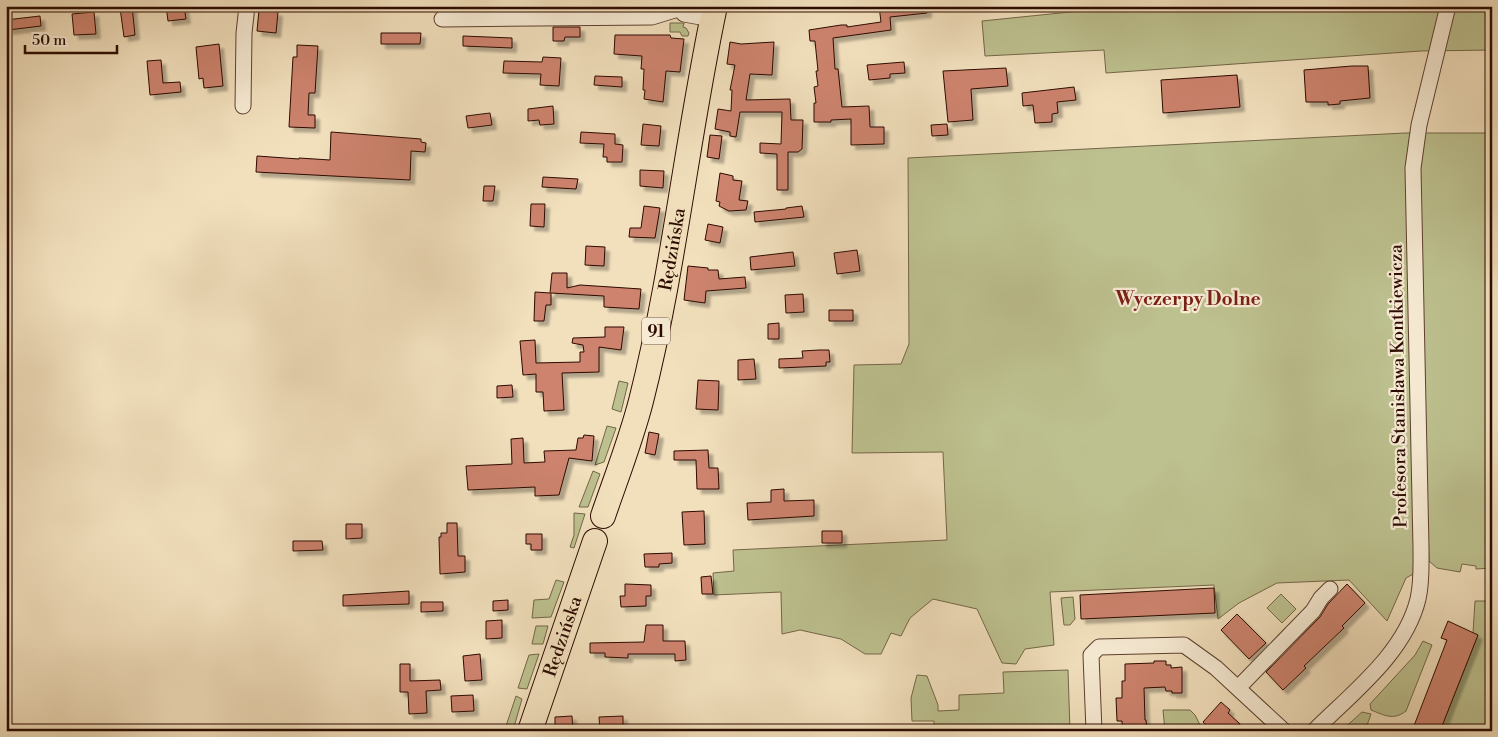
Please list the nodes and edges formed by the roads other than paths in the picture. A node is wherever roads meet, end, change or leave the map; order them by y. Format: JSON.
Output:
{"nodes":[{"id":1,"x":247,"y":6,"type":"edge"},
{"id":2,"x":1448,"y":6,"type":"edge"},
{"id":3,"x":677,"y":8,"type":"edge"},
{"id":4,"x":714,"y":12,"type":"edge"},
{"id":5,"x":442,"y":19,"type":"dead end"},
{"id":6,"x":243,"y":106,"type":"dead end"},
{"id":7,"x":1330,"y":589,"type":"dead end"},
{"id":8,"x":1238,"y":688,"type":"junction"},
{"id":9,"x":530,"y":731,"type":"edge"},
{"id":10,"x":1094,"y":731,"type":"edge"},
{"id":11,"x":1284,"y":731,"type":"edge"},
{"id":12,"x":1314,"y":731,"type":"edge"}],
"edges":[{"from":1,"to":6,"type":"street"},
{"from":2,"to":12,"type":"street","name":"Profesora Stanisława Kontkiewicza"},
{"from":3,"to":4,"type":"street"},
{"from":3,"to":5,"type":"street"},
{"from":4,"to":9,"type":"main road","name":"Rędzińska","number":"91"},
{"from":7,"to":8,"type":"street"},
{"from":8,"to":10,"type":"street"},
{"from":8,"to":11,"type":"street"}]}
